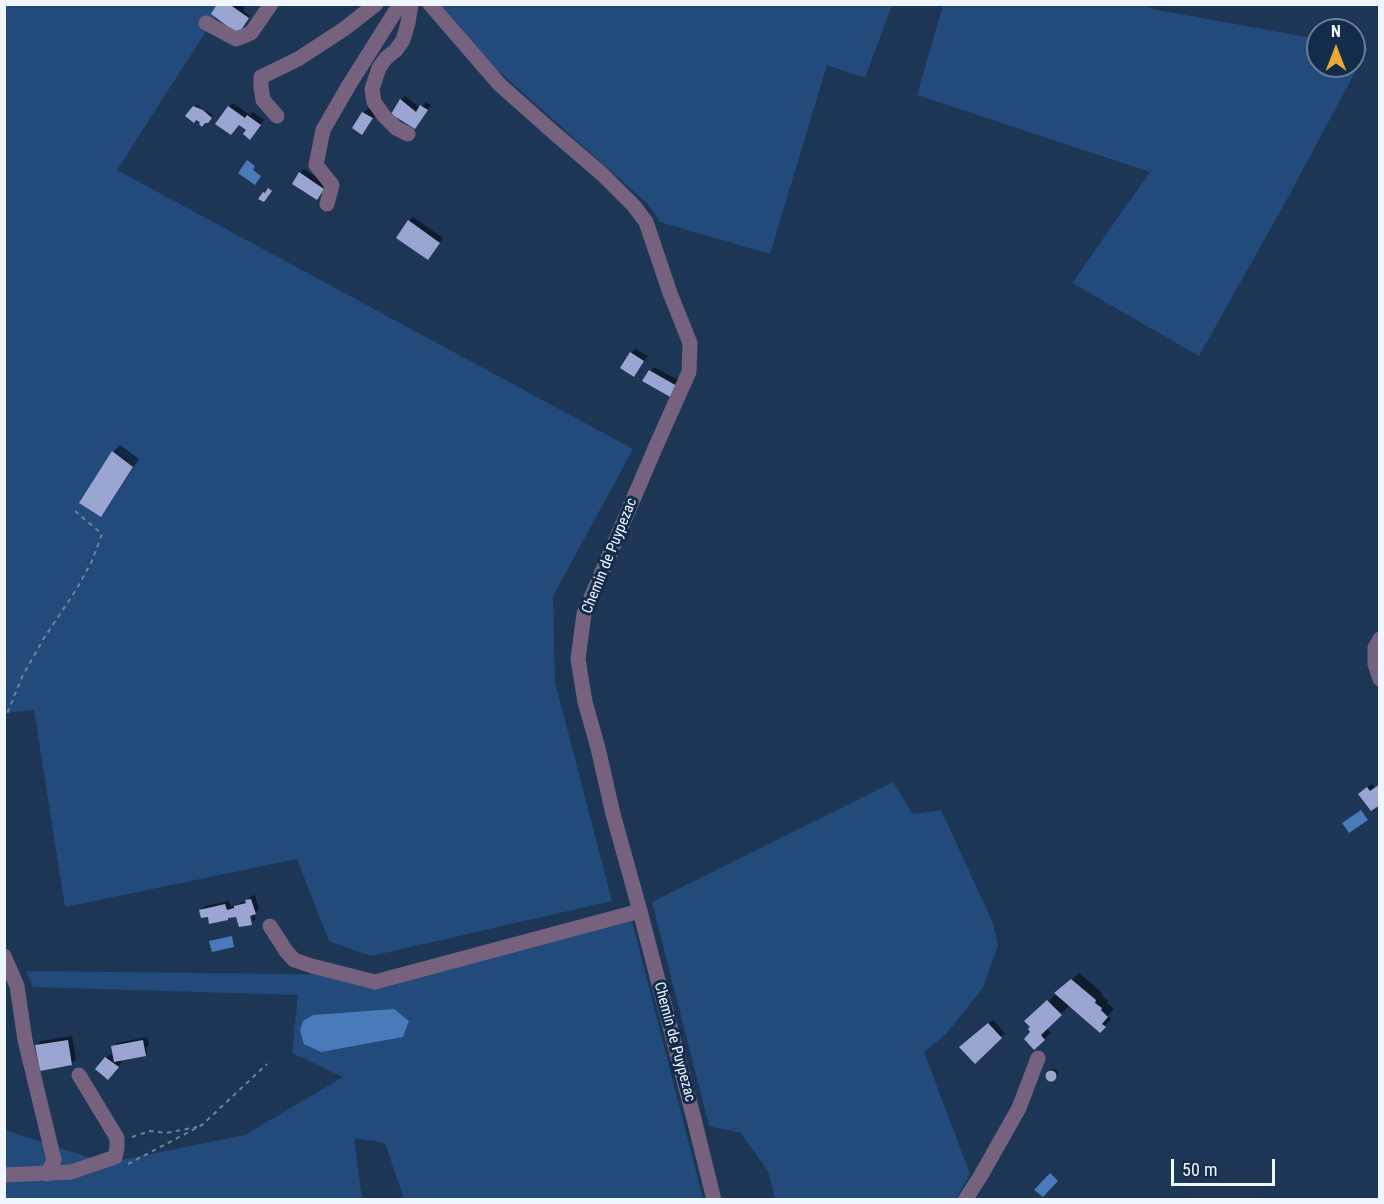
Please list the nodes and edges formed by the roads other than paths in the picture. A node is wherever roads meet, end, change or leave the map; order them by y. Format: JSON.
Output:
{"nodes":[{"id":1,"x":271,"y":4,"type":"edge"},
{"id":2,"x":376,"y":4,"type":"edge"},
{"id":3,"x":400,"y":4,"type":"edge"},
{"id":4,"x":411,"y":4,"type":"edge"},
{"id":5,"x":430,"y":4,"type":"edge"},
{"id":6,"x":206,"y":23,"type":"dead end"},
{"id":7,"x":277,"y":116,"type":"dead end"},
{"id":8,"x":408,"y":134,"type":"dead end"},
{"id":9,"x":327,"y":204,"type":"dead end"},
{"id":10,"x":1380,"y":639,"type":"edge"},
{"id":11,"x":1380,"y":679,"type":"edge"},
{"id":12,"x":640,"y":911,"type":"junction"},
{"id":13,"x":270,"y":926,"type":"dead end"},
{"id":14,"x":4,"y":956,"type":"edge"},
{"id":15,"x":1038,"y":1058,"type":"dead end"},
{"id":16,"x":79,"y":1075,"type":"dead end"},
{"id":17,"x":47,"y":1174,"type":"junction"},
{"id":18,"x":4,"y":1175,"type":"edge"},
{"id":19,"x":714,"y":1200,"type":"edge"},
{"id":20,"x":965,"y":1200,"type":"edge"}],
"edges":[{"from":1,"to":6,"type":"street"},
{"from":2,"to":7,"type":"street"},
{"from":3,"to":9,"type":"street"},
{"from":4,"to":8,"type":"street"},
{"from":5,"to":12,"type":"street","name":"Chemin de Puypezac"},
{"from":10,"to":11,"type":"street"},
{"from":12,"to":13,"type":"street"},
{"from":12,"to":19,"type":"street","name":"Chemin de Puypezac"},
{"from":14,"to":17,"type":"street"},
{"from":15,"to":20,"type":"street"},
{"from":16,"to":17,"type":"street"},
{"from":17,"to":18,"type":"street"}]}
